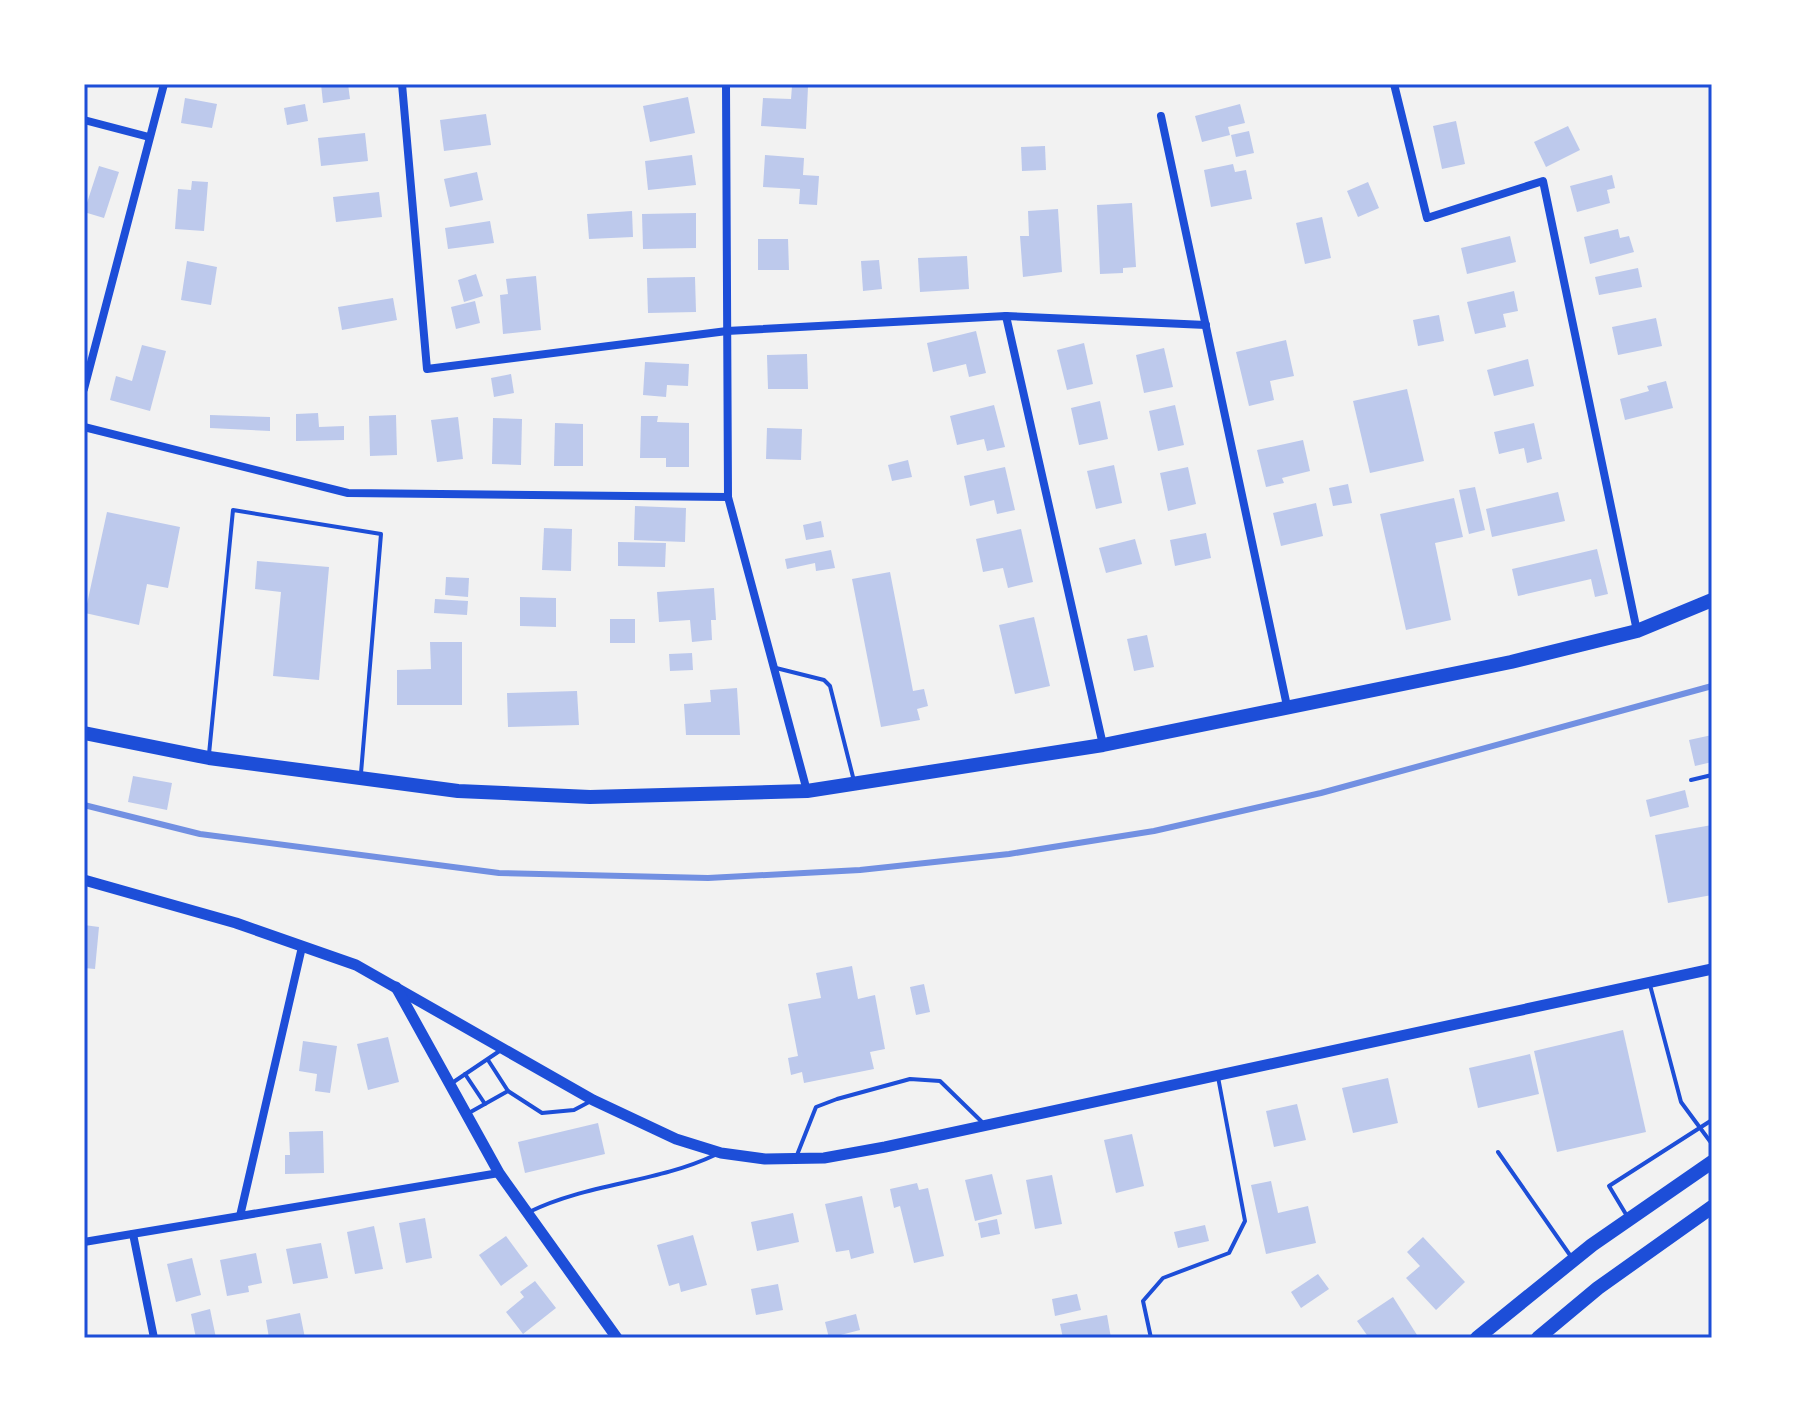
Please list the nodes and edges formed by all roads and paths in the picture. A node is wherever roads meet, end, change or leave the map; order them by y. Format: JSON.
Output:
{"nodes":[{"id":1,"x":164,"y":84,"type":"edge"},
{"id":2,"x":402,"y":84,"type":"edge"},
{"id":3,"x":726,"y":84,"type":"edge"},
{"id":4,"x":1394,"y":84,"type":"edge"},
{"id":5,"x":1161,"y":116,"type":"dead end"},
{"id":6,"x":84,"y":120,"type":"edge"},
{"id":7,"x":149,"y":137,"type":"junction"},
{"id":8,"x":1006,"y":316,"type":"junction"},
{"id":9,"x":1206,"y":325,"type":"junction"},
{"id":10,"x":727,"y":331,"type":"junction"},
{"id":11,"x":84,"y":389,"type":"edge"},
{"id":12,"x":84,"y":427,"type":"edge"},
{"id":13,"x":728,"y":497,"type":"junction"},
{"id":14,"x":1712,"y":600,"type":"edge"},
{"id":15,"x":1637,"y":631,"type":"junction"},
{"id":16,"x":774,"y":667,"type":"junction"},
{"id":17,"x":1287,"y":706,"type":"junction"},
{"id":18,"x":84,"y":733,"type":"edge"},
{"id":19,"x":1103,"y":745,"type":"junction"},
{"id":20,"x":209,"y":758,"type":"junction"},
{"id":21,"x":1712,"y":775,"type":"edge"},
{"id":22,"x":360,"y":779,"type":"junction"},
{"id":23,"x":1691,"y":780,"type":"dead end"},
{"id":24,"x":855,"y":784,"type":"junction"},
{"id":25,"x":807,"y":791,"type":"junction"},
{"id":26,"x":84,"y":880,"type":"edge"},
{"id":27,"x":302,"y":947,"type":"junction"},
{"id":28,"x":1712,"y":969,"type":"edge"},
{"id":29,"x":1650,"y":983,"type":"junction"},
{"id":30,"x":396,"y":987,"type":"junction"},
{"id":31,"x":501,"y":1050,"type":"junction"},
{"id":32,"x":488,"y":1060,"type":"junction"},
{"id":33,"x":465,"y":1074,"type":"junction"},
{"id":34,"x":1218,"y":1074,"type":"junction"},
{"id":35,"x":450,"y":1084,"type":"junction"},
{"id":36,"x":508,"y":1091,"type":"junction"},
{"id":37,"x":593,"y":1100,"type":"junction"},
{"id":38,"x":485,"y":1104,"type":"junction"},
{"id":39,"x":467,"y":1115,"type":"junction"},
{"id":40,"x":1712,"y":1120,"type":"edge"},
{"id":41,"x":984,"y":1124,"type":"junction"},
{"id":42,"x":1700,"y":1127,"type":"junction"},
{"id":43,"x":1712,"y":1144,"type":"edge"},
{"id":44,"x":1498,"y":1152,"type":"dead end"},
{"id":45,"x":721,"y":1153,"type":"junction"},
{"id":46,"x":796,"y":1158,"type":"junction"},
{"id":47,"x":1712,"y":1162,"type":"edge"},
{"id":48,"x":499,"y":1173,"type":"junction"},
{"id":49,"x":1712,"y":1207,"type":"edge"},
{"id":50,"x":527,"y":1213,"type":"junction"},
{"id":51,"x":240,"y":1216,"type":"junction"},
{"id":52,"x":1629,"y":1218,"type":"junction"},
{"id":53,"x":133,"y":1234,"type":"junction"},
{"id":54,"x":84,"y":1242,"type":"edge"},
{"id":55,"x":1573,"y":1260,"type":"junction"},
{"id":56,"x":154,"y":1338,"type":"edge"},
{"id":57,"x":617,"y":1338,"type":"edge"},
{"id":58,"x":1151,"y":1338,"type":"edge"},
{"id":59,"x":1477,"y":1338,"type":"edge"},
{"id":60,"x":1538,"y":1338,"type":"edge"}],
"edges":[{"from":1,"to":7,"type":"street"},
{"from":2,"to":10,"type":"street"},
{"from":3,"to":10,"type":"street"},
{"from":4,"to":15,"type":"street"},
{"from":5,"to":9,"type":"street"},
{"from":6,"to":7,"type":"street"},
{"from":7,"to":11,"type":"street"},
{"from":8,"to":9,"type":"street"},
{"from":8,"to":10,"type":"street"},
{"from":8,"to":19,"type":"street"},
{"from":9,"to":17,"type":"street"},
{"from":10,"to":13,"type":"street"},
{"from":12,"to":13,"type":"street"},
{"from":13,"to":16,"type":"street"},
{"from":14,"to":15,"type":"main road"},
{"from":15,"to":17,"type":"main road"},
{"from":16,"to":24,"type":"lane"},
{"from":16,"to":25,"type":"street"},
{"from":17,"to":19,"type":"main road"},
{"from":18,"to":20,"type":"main road"},
{"from":19,"to":24,"type":"main road"},
{"from":20,"to":22,"type":"main road"},
{"from":20,"to":22,"type":"lane"},
{"from":21,"to":23,"type":"lane"},
{"from":22,"to":25,"type":"main road"},
{"from":24,"to":25,"type":"main road"},
{"from":26,"to":27,"type":"street"},
{"from":27,"to":30,"type":"street"},
{"from":27,"to":51,"type":"street"},
{"from":28,"to":29,"type":"street"},
{"from":29,"to":34,"type":"street"},
{"from":29,"to":42,"type":"lane"},
{"from":30,"to":31,"type":"street"},
{"from":30,"to":35,"type":"street"},
{"from":31,"to":32,"type":"lane"},
{"from":31,"to":37,"type":"street"},
{"from":32,"to":33,"type":"lane"},
{"from":32,"to":36,"type":"lane"},
{"from":33,"to":35,"type":"lane"},
{"from":33,"to":38,"type":"lane"},
{"from":34,"to":41,"type":"street"},
{"from":34,"to":58,"type":"lane"},
{"from":35,"to":39,"type":"street"},
{"from":36,"to":37,"type":"lane"},
{"from":36,"to":38,"type":"lane"},
{"from":37,"to":45,"type":"street"},
{"from":38,"to":39,"type":"lane"},
{"from":39,"to":48,"type":"street"},
{"from":40,"to":42,"type":"lane"},
{"from":41,"to":46,"type":"street"},
{"from":41,"to":46,"type":"lane"},
{"from":42,"to":43,"type":"lane"},
{"from":42,"to":52,"type":"lane"},
{"from":44,"to":55,"type":"lane"},
{"from":45,"to":46,"type":"street"},
{"from":45,"to":50,"type":"lane"},
{"from":47,"to":52,"type":"main road"},
{"from":48,"to":50,"type":"street"},
{"from":48,"to":51,"type":"street"},
{"from":49,"to":60,"type":"main road"},
{"from":50,"to":57,"type":"street"},
{"from":51,"to":53,"type":"street"},
{"from":52,"to":55,"type":"main road"},
{"from":53,"to":54,"type":"street"},
{"from":53,"to":56,"type":"street"},
{"from":55,"to":59,"type":"main road"}]}
